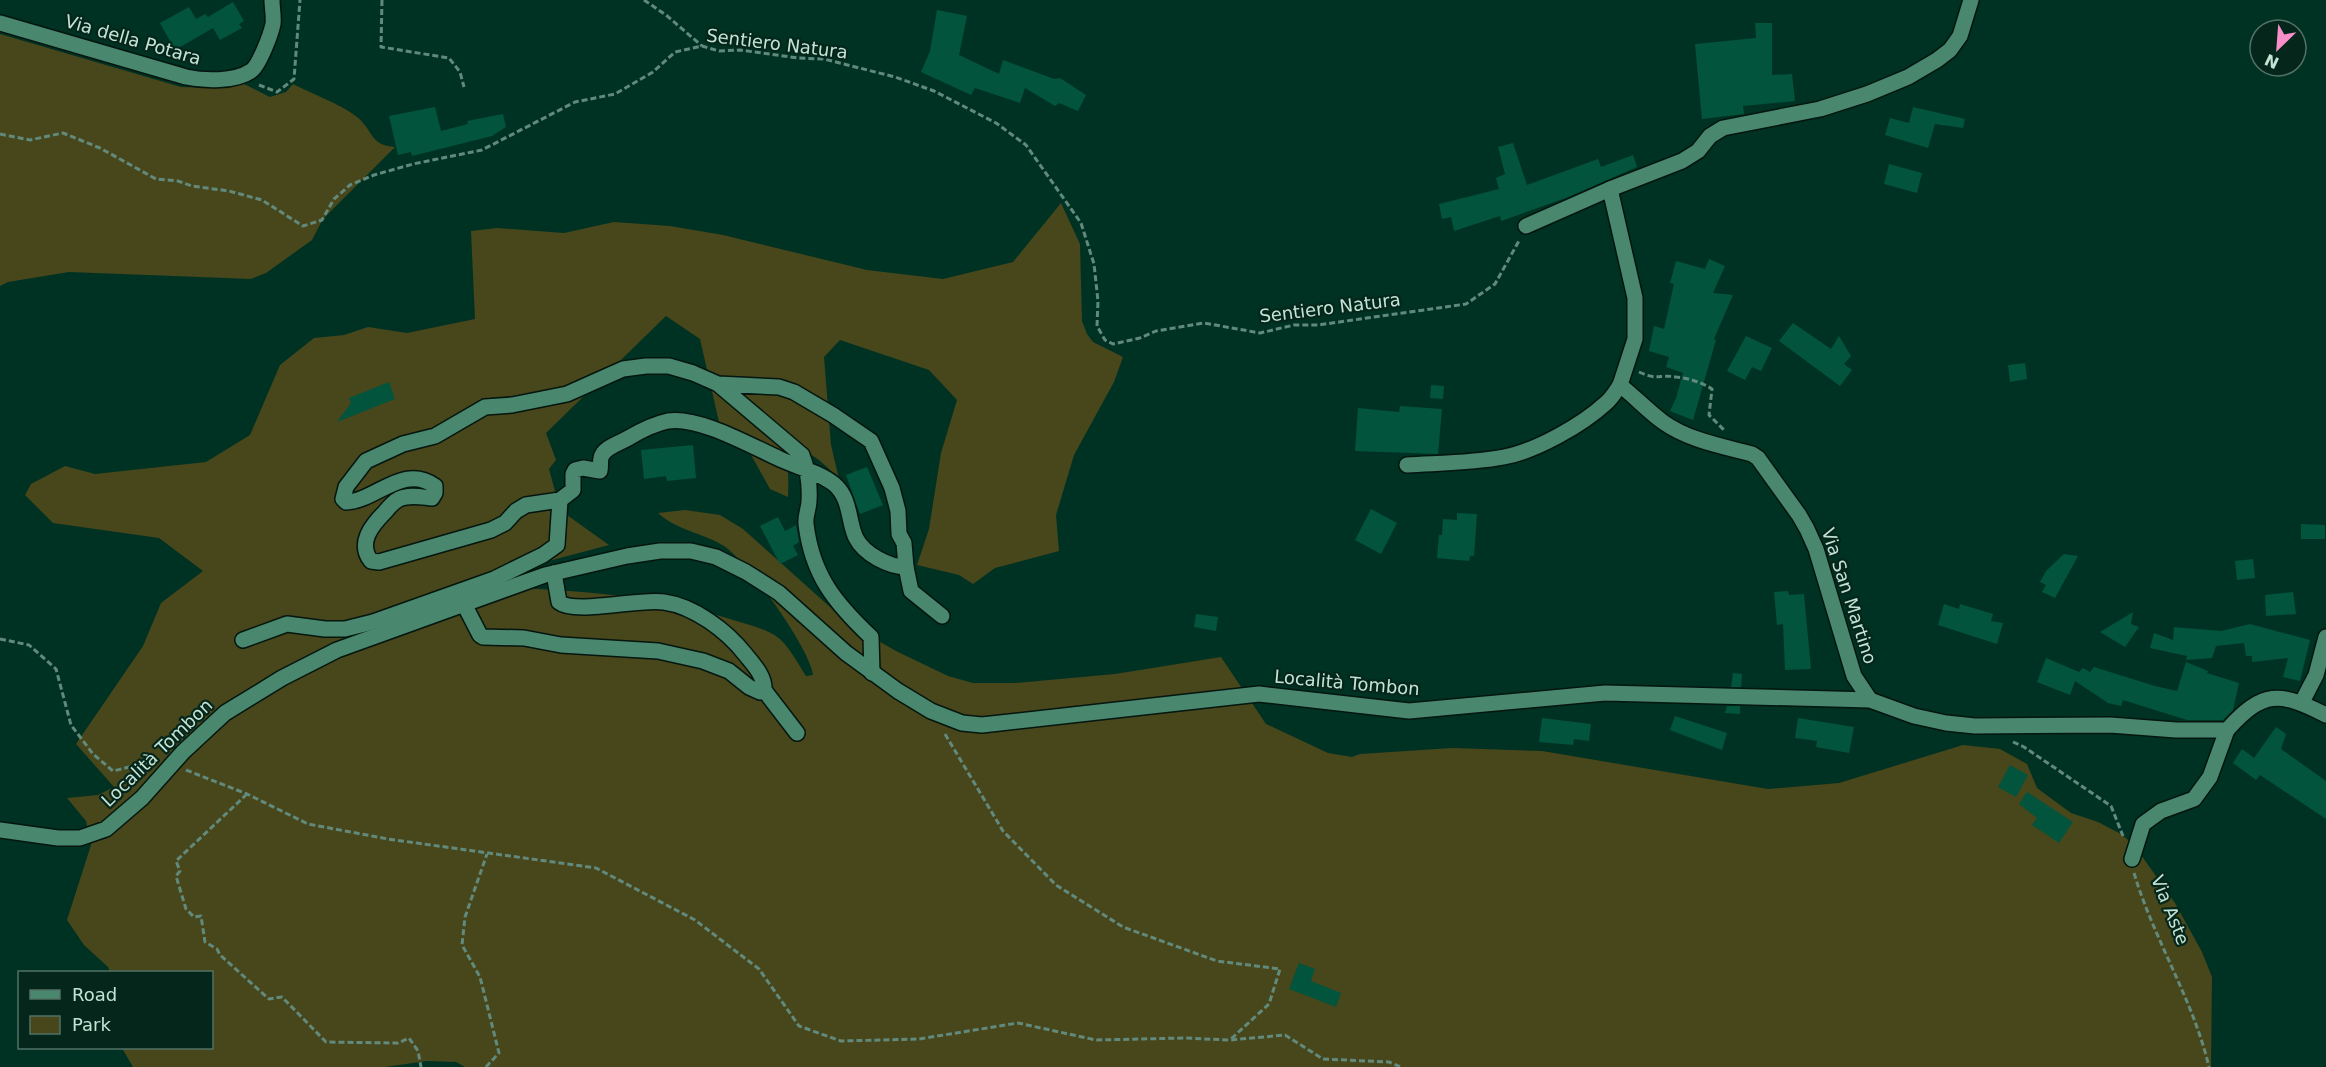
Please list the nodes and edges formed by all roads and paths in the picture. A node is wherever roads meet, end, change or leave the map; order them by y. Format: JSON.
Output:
{"nodes":[{"id":1,"x":272,"y":0,"type":"edge"},
{"id":2,"x":300,"y":0,"type":"edge"},
{"id":3,"x":382,"y":0,"type":"edge"},
{"id":4,"x":644,"y":0,"type":"edge"},
{"id":5,"x":1971,"y":0,"type":"edge"},
{"id":6,"x":0,"y":23,"type":"edge"},
{"id":7,"x":702,"y":46,"type":"junction"},
{"id":8,"x":251,"y":72,"type":"junction"},
{"id":9,"x":464,"y":87,"type":"dead end"},
{"id":10,"x":0,"y":134,"type":"edge"},
{"id":11,"x":1610,"y":189,"type":"junction"},
{"id":12,"x":1526,"y":226,"type":"joint"},
{"id":13,"x":1626,"y":366,"type":"junction"},
{"id":14,"x":717,"y":384,"type":"junction"},
{"id":15,"x":1620,"y":385,"type":"junction"},
{"id":16,"x":1738,"y":450,"type":"junction"},
{"id":17,"x":1407,"y":465,"type":"dead end"},
{"id":18,"x":808,"y":470,"type":"junction"},
{"id":19,"x":560,"y":500,"type":"junction"},
{"id":20,"x":906,"y":567,"type":"junction"},
{"id":21,"x":554,"y":573,"type":"junction"},
{"id":22,"x":465,"y":606,"type":"junction"},
{"id":23,"x":942,"y":616,"type":"dead end"},
{"id":24,"x":2326,"y":637,"type":"edge"},
{"id":25,"x":0,"y":639,"type":"edge"},
{"id":26,"x":243,"y":640,"type":"dead end"},
{"id":27,"x":872,"y":673,"type":"junction"},
{"id":28,"x":764,"y":690,"type":"junction"},
{"id":29,"x":1870,"y":700,"type":"junction"},
{"id":30,"x":2302,"y":702,"type":"junction"},
{"id":31,"x":931,"y":711,"type":"junction"},
{"id":32,"x":2326,"y":715,"type":"edge"},
{"id":33,"x":2227,"y":730,"type":"junction"},
{"id":34,"x":796,"y":733,"type":"dead end"},
{"id":35,"x":2004,"y":739,"type":"dead end"},
{"id":36,"x":183,"y":752,"type":"junction"},
{"id":37,"x":172,"y":765,"type":"junction"},
{"id":38,"x":247,"y":794,"type":"junction"},
{"id":39,"x":0,"y":830,"type":"edge"},
{"id":40,"x":487,"y":854,"type":"junction"},
{"id":41,"x":2132,"y":859,"type":"junction"},
{"id":42,"x":1230,"y":1040,"type":"junction"},
{"id":43,"x":421,"y":1067,"type":"edge"},
{"id":44,"x":486,"y":1067,"type":"edge"},
{"id":45,"x":1401,"y":1067,"type":"edge"},
{"id":46,"x":2209,"y":1067,"type":"edge"}],
"edges":[{"from":1,"to":8,"type":"street"},
{"from":2,"to":8,"type":"path"},
{"from":3,"to":9,"type":"path"},
{"from":4,"to":7,"type":"path"},
{"from":5,"to":11,"type":"street"},
{"from":6,"to":8,"type":"street","name":"Via della Potara"},
{"from":7,"to":10,"type":"path","name":"Sentiero Natura"},
{"from":7,"to":12,"type":"path","name":"Sentiero Natura"},
{"from":11,"to":12,"type":"street"},
{"from":11,"to":13,"type":"street"},
{"from":13,"to":15,"type":"street"},
{"from":13,"to":16,"type":"path"},
{"from":14,"to":18,"type":"street"},
{"from":14,"to":19,"type":"street"},
{"from":14,"to":20,"type":"street"},
{"from":15,"to":16,"type":"street","name":"Via San Martino"},
{"from":15,"to":17,"type":"street"},
{"from":16,"to":29,"type":"street","name":"Via San Martino"},
{"from":18,"to":19,"type":"street"},
{"from":18,"to":20,"type":"street"},
{"from":18,"to":27,"type":"street"},
{"from":19,"to":26,"type":"street"},
{"from":20,"to":23,"type":"street"},
{"from":21,"to":22,"type":"street","name":"Località Tombon"},
{"from":21,"to":27,"type":"street","name":"Località Tombon"},
{"from":21,"to":28,"type":"street"},
{"from":22,"to":28,"type":"street"},
{"from":22,"to":36,"type":"street","name":"Località Tombon"},
{"from":24,"to":30,"type":"street"},
{"from":25,"to":36,"type":"path"},
{"from":27,"to":31,"type":"street","name":"Località Tombon"},
{"from":28,"to":34,"type":"street"},
{"from":29,"to":31,"type":"street","name":"Località Tombon"},
{"from":29,"to":33,"type":"street"},
{"from":30,"to":32,"type":"street","name":"Via Aste"},
{"from":30,"to":33,"type":"street","name":"Via Aste"},
{"from":31,"to":42,"type":"path"},
{"from":33,"to":41,"type":"street","name":"Via Aste"},
{"from":35,"to":41,"type":"path"},
{"from":36,"to":37,"type":"street","name":"Località Tombon"},
{"from":37,"to":38,"type":"path"},
{"from":37,"to":39,"type":"street","name":"Località Tombon"},
{"from":38,"to":40,"type":"path"},
{"from":38,"to":43,"type":"path"},
{"from":40,"to":42,"type":"path"},
{"from":40,"to":44,"type":"path"},
{"from":41,"to":46,"type":"path","name":"Via Aste"},
{"from":42,"to":45,"type":"path"}]}
